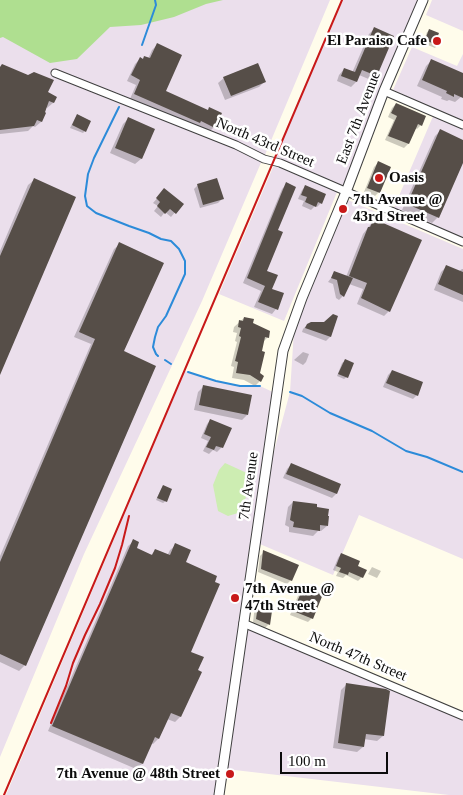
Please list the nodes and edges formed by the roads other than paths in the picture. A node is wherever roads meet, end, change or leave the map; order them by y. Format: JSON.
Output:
{"nodes":[{"id":1,"x":423,"y":0,"type":"edge"},
{"id":2,"x":55,"y":72,"type":"dead end"},
{"id":3,"x":384,"y":91,"type":"junction"},
{"id":4,"x":463,"y":125,"type":"edge"},
{"id":5,"x":346,"y":192,"type":"junction"},
{"id":6,"x":462,"y":239,"type":"edge"},
{"id":7,"x":243,"y":623,"type":"junction"},
{"id":8,"x":463,"y":716,"type":"edge"},
{"id":9,"x":219,"y":795,"type":"edge"}],
"edges":[{"from":1,"to":3,"type":"street","name":"East 7th Avenue"},
{"from":2,"to":5,"type":"street","name":"North 43rd Street"},
{"from":3,"to":4,"type":"street"},
{"from":3,"to":5,"type":"street","name":"East 7th Avenue"},
{"from":5,"to":6,"type":"street","name":"North 43rd Street"},
{"from":5,"to":7,"type":"street","name":"7th Avenue"},
{"from":7,"to":8,"type":"street","name":"North 47th Street"},
{"from":7,"to":9,"type":"street","name":"7th Avenue"}]}
